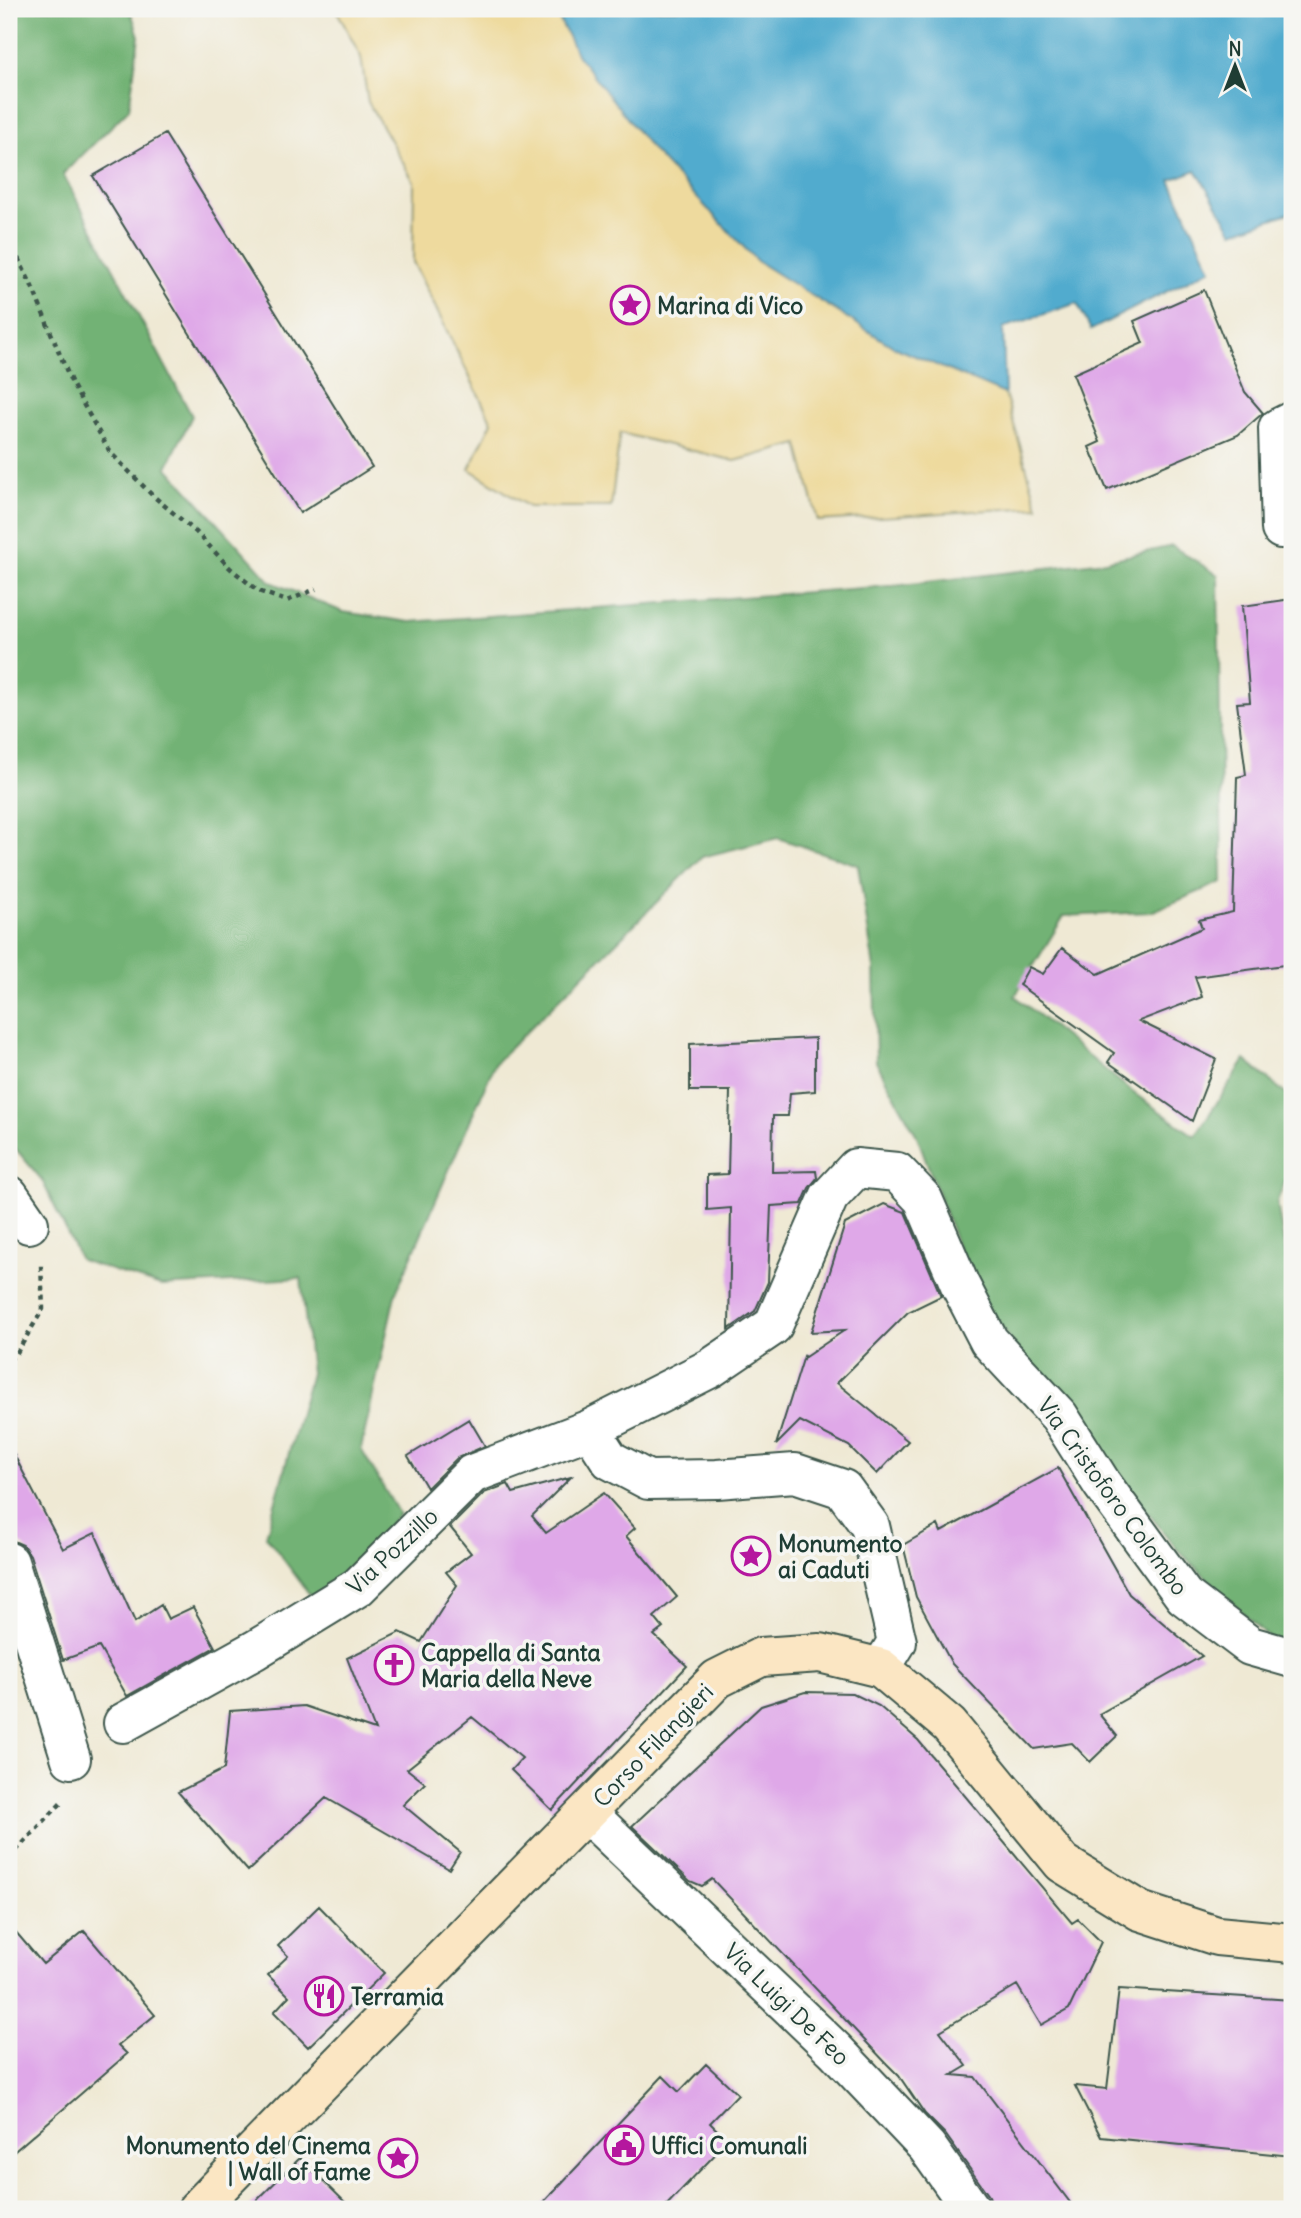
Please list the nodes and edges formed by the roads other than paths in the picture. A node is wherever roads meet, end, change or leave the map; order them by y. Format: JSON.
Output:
{"nodes":[{"id":1,"x":1285,"y":424,"type":"edge"},
{"id":2,"x":1281,"y":529,"type":"dead end"},
{"id":3,"x":590,"y":1429,"type":"junction"},
{"id":4,"x":9,"y":1562,"type":"edge"},
{"id":5,"x":1292,"y":1658,"type":"edge"},
{"id":6,"x":881,"y":1668,"type":"junction"},
{"id":7,"x":122,"y":1723,"type":"dead end"},
{"id":8,"x":71,"y":1759,"type":"road end"},
{"id":9,"x":587,"y":1813,"type":"junction"},
{"id":10,"x":1292,"y":1943,"type":"edge"},
{"id":11,"x":197,"y":2209,"type":"edge"},
{"id":12,"x":971,"y":2209,"type":"edge"}],
"edges":[{"from":1,"to":2,"type":"street"},
{"from":3,"to":5,"type":"street","name":"Via Cristoforo Colombo"},
{"from":3,"to":6,"type":"street"},
{"from":3,"to":7,"type":"street","name":"Via Pozzillo"},
{"from":4,"to":8,"type":"street"},
{"from":6,"to":9,"type":"street","name":"Corso Filangieri"},
{"from":6,"to":10,"type":"street","name":"Corso Filangieri"},
{"from":9,"to":11,"type":"street","name":"Corso Filangieri"},
{"from":9,"to":12,"type":"street","name":"Via Luigi De Feo"}]}
